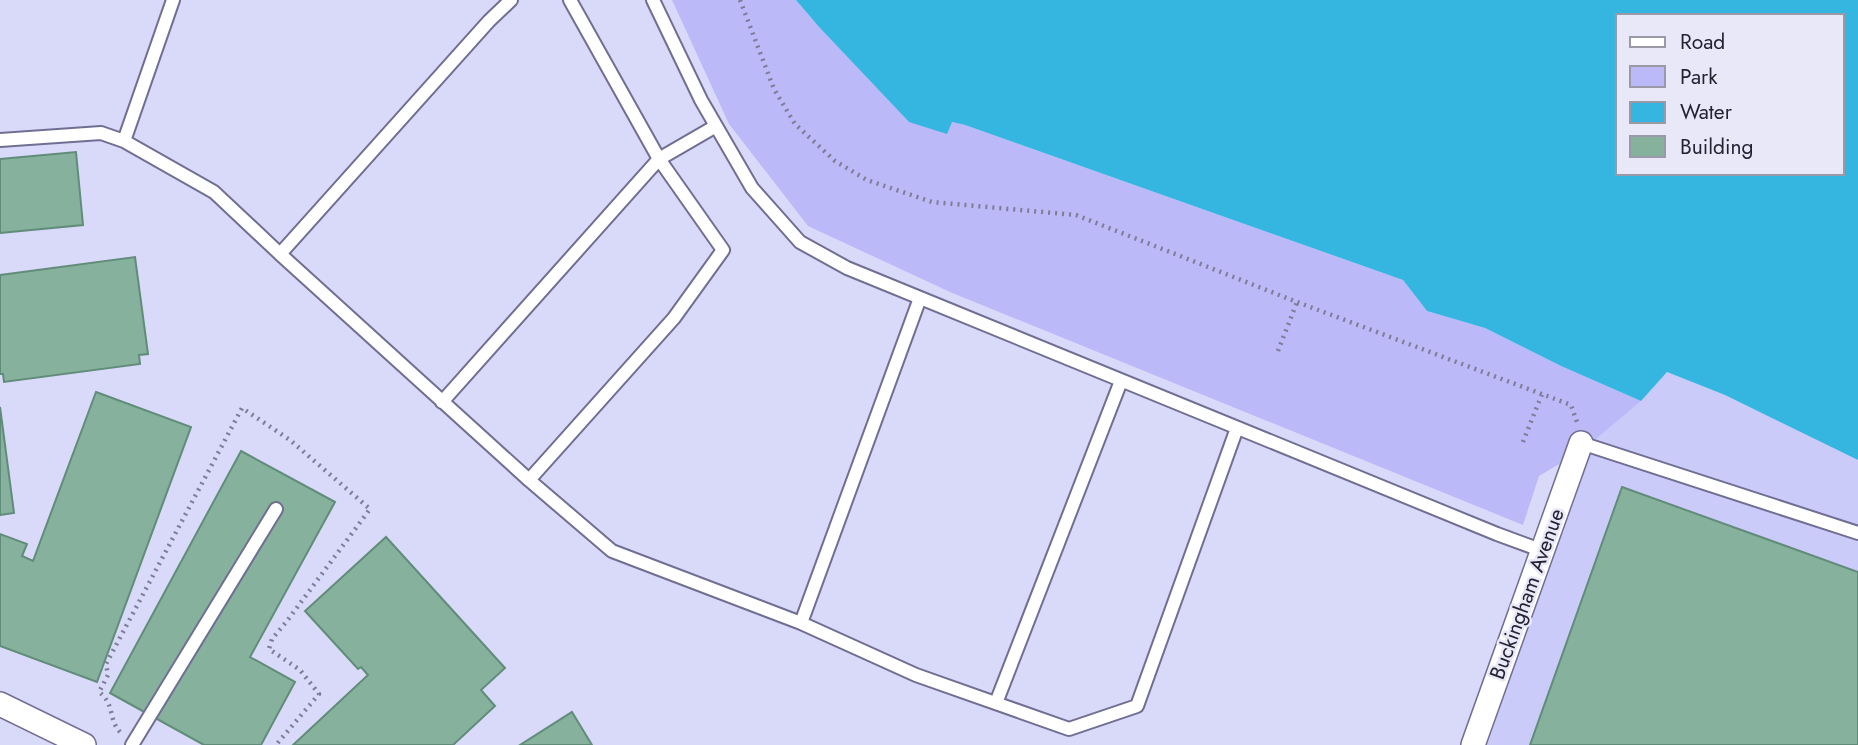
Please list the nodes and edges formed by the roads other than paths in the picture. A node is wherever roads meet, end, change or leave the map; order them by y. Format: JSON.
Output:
{"nodes":[{"id":1,"x":173,"y":0,"type":"edge"},
{"id":2,"x":511,"y":0,"type":"edge"},
{"id":3,"x":570,"y":0,"type":"edge"},
{"id":4,"x":653,"y":0,"type":"edge"},
{"id":5,"x":716,"y":126,"type":"junction"},
{"id":6,"x":0,"y":140,"type":"edge"},
{"id":7,"x":124,"y":141,"type":"junction"},
{"id":8,"x":659,"y":159,"type":"junction"},
{"id":9,"x":280,"y":254,"type":"junction"},
{"id":10,"x":920,"y":298,"type":"junction"},
{"id":11,"x":1121,"y":381,"type":"junction"},
{"id":12,"x":442,"y":402,"type":"junction"},
{"id":13,"x":1237,"y":428,"type":"junction"},
{"id":14,"x":1581,"y":443,"type":"joint"},
{"id":15,"x":529,"y":481,"type":"junction"},
{"id":16,"x":276,"y":509,"type":"dead end"},
{"id":17,"x":1858,"y":533,"type":"edge"},
{"id":18,"x":1543,"y":551,"type":"junction"},
{"id":19,"x":801,"y":623,"type":"junction"},
{"id":20,"x":996,"y":703,"type":"junction"},
{"id":21,"x":0,"y":704,"type":"edge"},
{"id":22,"x":85,"y":745,"type":"edge"},
{"id":23,"x":132,"y":745,"type":"edge"},
{"id":24,"x":1473,"y":745,"type":"edge"}],
"edges":[{"from":1,"to":7,"type":"lane"},
{"from":2,"to":9,"type":"lane"},
{"from":3,"to":8,"type":"lane"},
{"from":4,"to":5,"type":"lane"},
{"from":5,"to":8,"type":"lane"},
{"from":5,"to":10,"type":"lane"},
{"from":6,"to":7,"type":"lane"},
{"from":7,"to":9,"type":"lane"},
{"from":8,"to":12,"type":"lane"},
{"from":8,"to":15,"type":"lane"},
{"from":9,"to":12,"type":"lane"},
{"from":10,"to":11,"type":"lane"},
{"from":10,"to":19,"type":"lane"},
{"from":11,"to":13,"type":"lane"},
{"from":11,"to":20,"type":"lane"},
{"from":12,"to":15,"type":"lane"},
{"from":13,"to":18,"type":"lane"},
{"from":13,"to":20,"type":"lane"},
{"from":14,"to":17,"type":"lane"},
{"from":14,"to":18,"type":"street","name":"Buckingham Avenue"},
{"from":15,"to":19,"type":"lane"},
{"from":16,"to":23,"type":"lane"},
{"from":18,"to":24,"type":"street","name":"Buckingham Avenue"},
{"from":19,"to":20,"type":"lane"},
{"from":21,"to":22,"type":"street"}]}
